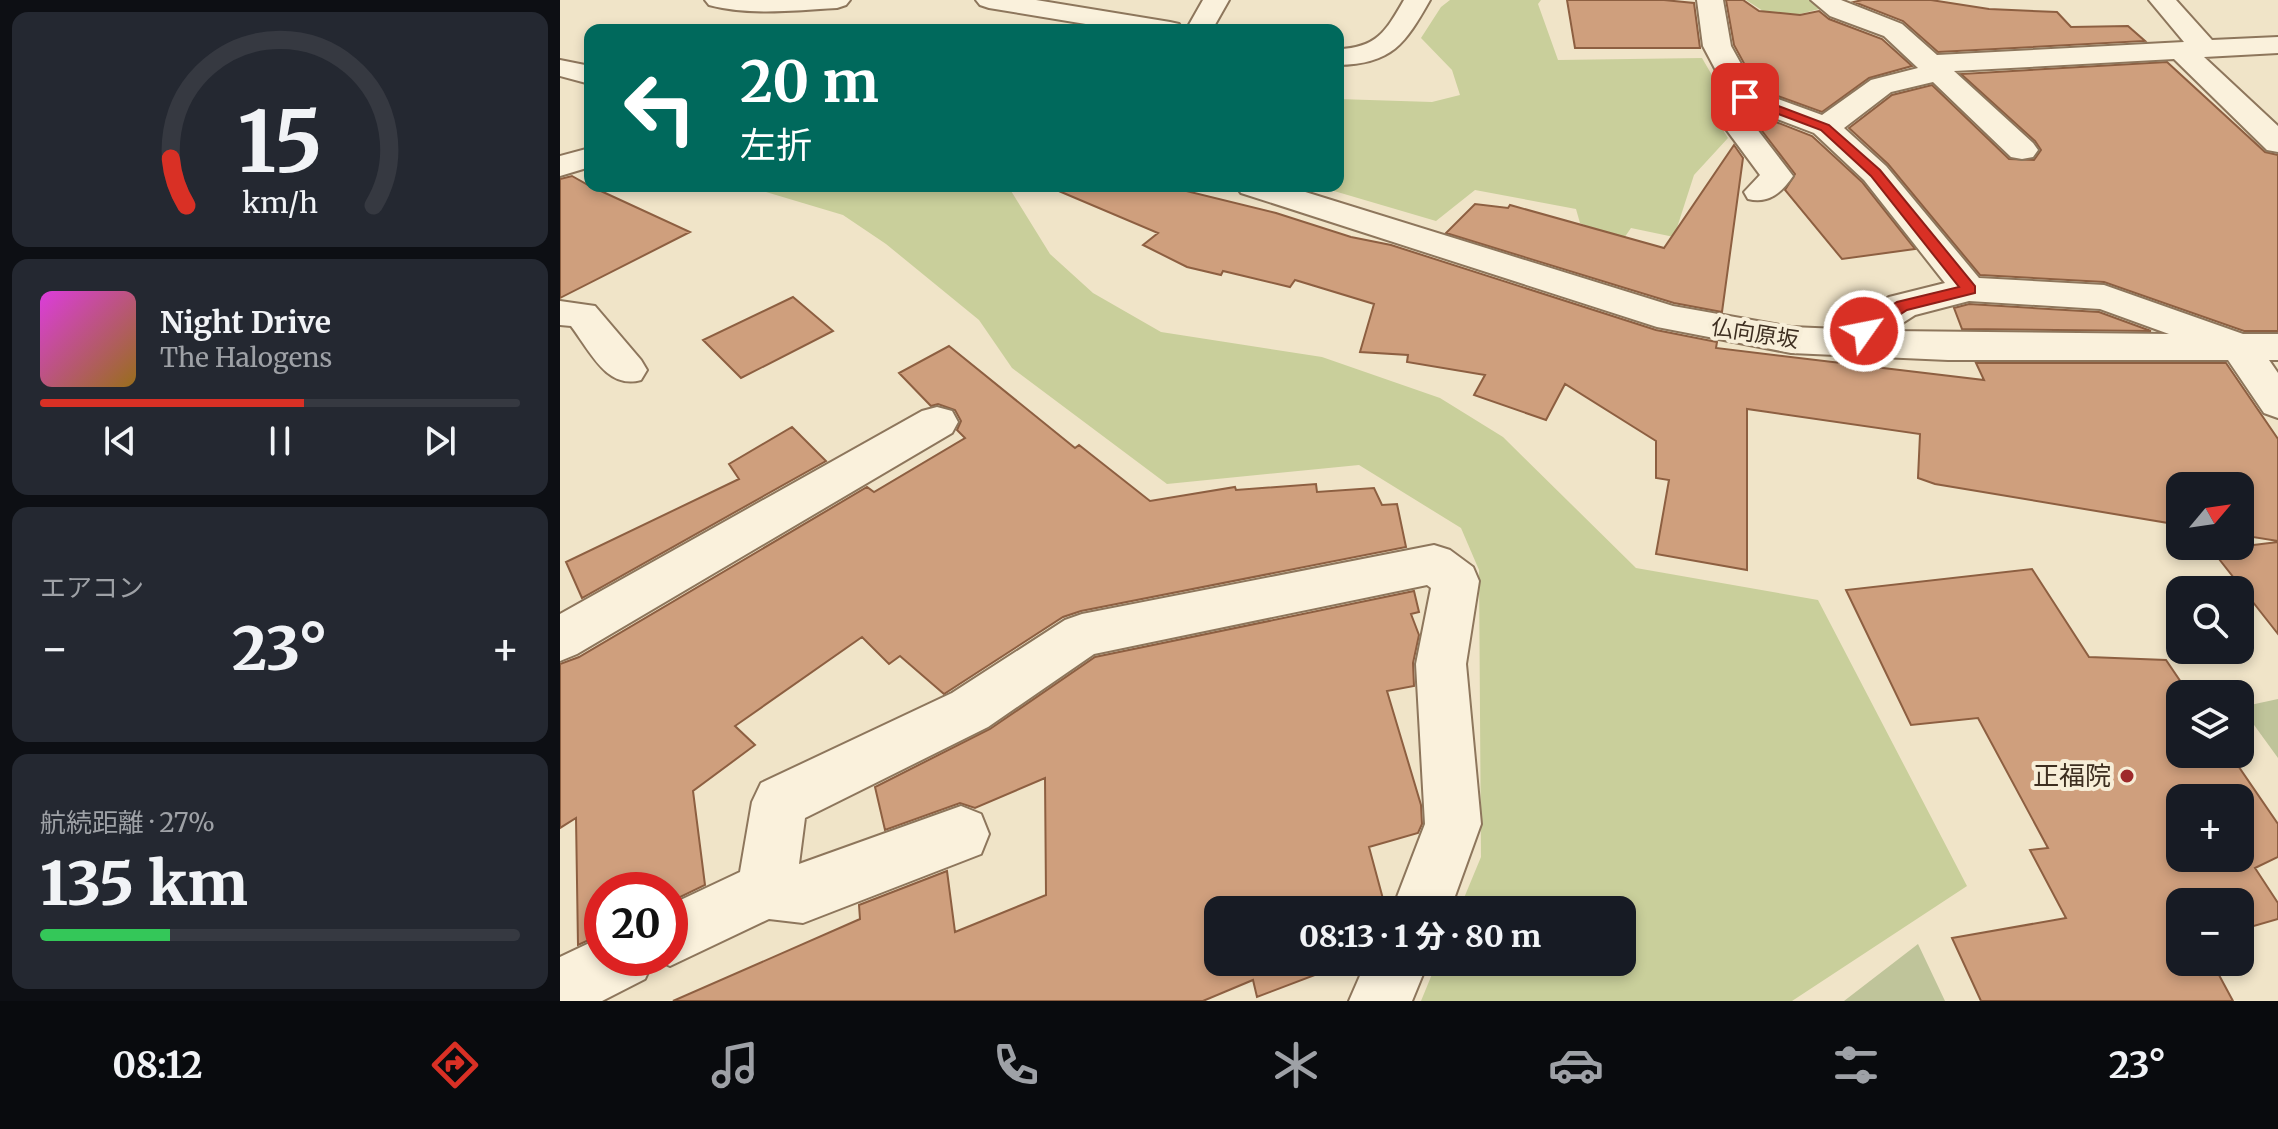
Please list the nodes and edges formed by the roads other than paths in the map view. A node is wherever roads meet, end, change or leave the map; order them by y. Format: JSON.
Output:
{"nodes":[{"id":1,"x":718,"y":0,"type":"edge"},
{"id":2,"x":837,"y":0,"type":"edge"},
{"id":3,"x":989,"y":0,"type":"edge"},
{"id":4,"x":1216,"y":0,"type":"edge"},
{"id":5,"x":1417,"y":0,"type":"edge"},
{"id":6,"x":1710,"y":0,"type":"edge"},
{"id":7,"x":1824,"y":0,"type":"edge"},
{"id":8,"x":1900,"y":0,"type":"edge"},
{"id":9,"x":2162,"y":0,"type":"edge"},
{"id":10,"x":758,"y":2,"type":"edge"},
{"id":11,"x":1039,"y":4,"type":"edge"},
{"id":12,"x":1140,"y":24,"type":"edge"},
{"id":13,"x":1202,"y":24,"type":"edge"},
{"id":14,"x":1893,"y":30,"type":"junction"},
{"id":15,"x":2278,"y":45,"type":"edge"},
{"id":16,"x":2192,"y":49,"type":"junction"},
{"id":17,"x":1344,"y":57,"type":"edge"},
{"id":18,"x":560,"y":68,"type":"edge"},
{"id":19,"x":1934,"y":68,"type":"junction"},
{"id":20,"x":584,"y":74,"type":"edge"},
{"id":21,"x":1745,"y":97,"type":"junction"},
{"id":22,"x":1825,"y":127,"type":"junction"},
{"id":23,"x":2278,"y":143,"type":"edge"},
{"id":24,"x":2022,"y":150,"type":"dead end"},
{"id":25,"x":584,"y":159,"type":"edge"},
{"id":26,"x":560,"y":166,"type":"edge"},
{"id":27,"x":1271,"y":192,"type":"edge"},
{"id":28,"x":1760,"y":192,"type":"dead end"},
{"id":29,"x":1969,"y":289,"type":"junction"},
{"id":30,"x":560,"y":313,"type":"edge"},
{"id":31,"x":1845,"y":343,"type":"junction"},
{"id":32,"x":2239,"y":347,"type":"junction"},
{"id":33,"x":2278,"y":347,"type":"edge"},
{"id":34,"x":627,"y":370,"type":"dead end"},
{"id":35,"x":2278,"y":403,"type":"edge"},
{"id":36,"x":937,"y":422,"type":"dead end"},
{"id":37,"x":560,"y":639,"type":"edge"},
{"id":38,"x":961,"y":834,"type":"dead end"},
{"id":39,"x":766,"y":890,"type":"junction"},
{"id":40,"x":1426,"y":896,"type":"edge"},
{"id":41,"x":688,"y":927,"type":"edge"},
{"id":42,"x":587,"y":976,"type":"edge"},
{"id":43,"x":1392,"y":976,"type":"edge"},
{"id":44,"x":560,"y":989,"type":"edge"},
{"id":45,"x":1380,"y":1001,"type":"edge"}],
"edges":[{"from":1,"to":10,"type":"street"},
{"from":2,"to":10,"type":"street"},
{"from":3,"to":11,"type":"street"},
{"from":4,"to":13,"type":"street"},
{"from":5,"to":17,"type":"street"},
{"from":6,"to":21,"type":"street"},
{"from":7,"to":14,"type":"street"},
{"from":8,"to":14,"type":"street"},
{"from":9,"to":16,"type":"street"},
{"from":11,"to":12,"type":"street"},
{"from":14,"to":19,"type":"street"},
{"from":15,"to":16,"type":"street"},
{"from":16,"to":19,"type":"street"},
{"from":16,"to":23,"type":"street"},
{"from":18,"to":20,"type":"street"},
{"from":19,"to":22,"type":"street"},
{"from":19,"to":24,"type":"street"},
{"from":21,"to":22,"type":"street"},
{"from":21,"to":28,"type":"street"},
{"from":22,"to":29,"type":"street"},
{"from":25,"to":26,"type":"street"},
{"from":27,"to":31,"type":"street","name":"仏向原坂"},
{"from":29,"to":31,"type":"street"},
{"from":29,"to":32,"type":"street"},
{"from":30,"to":34,"type":"street"},
{"from":31,"to":32,"type":"street","name":"仏向原坂"},
{"from":32,"to":33,"type":"street","name":"仏向原坂"},
{"from":32,"to":35,"type":"street"},
{"from":36,"to":37,"type":"street"},
{"from":38,"to":39,"type":"street"},
{"from":39,"to":40,"type":"street"},
{"from":39,"to":41,"type":"street"},
{"from":42,"to":44,"type":"street"},
{"from":43,"to":45,"type":"street"}]}
